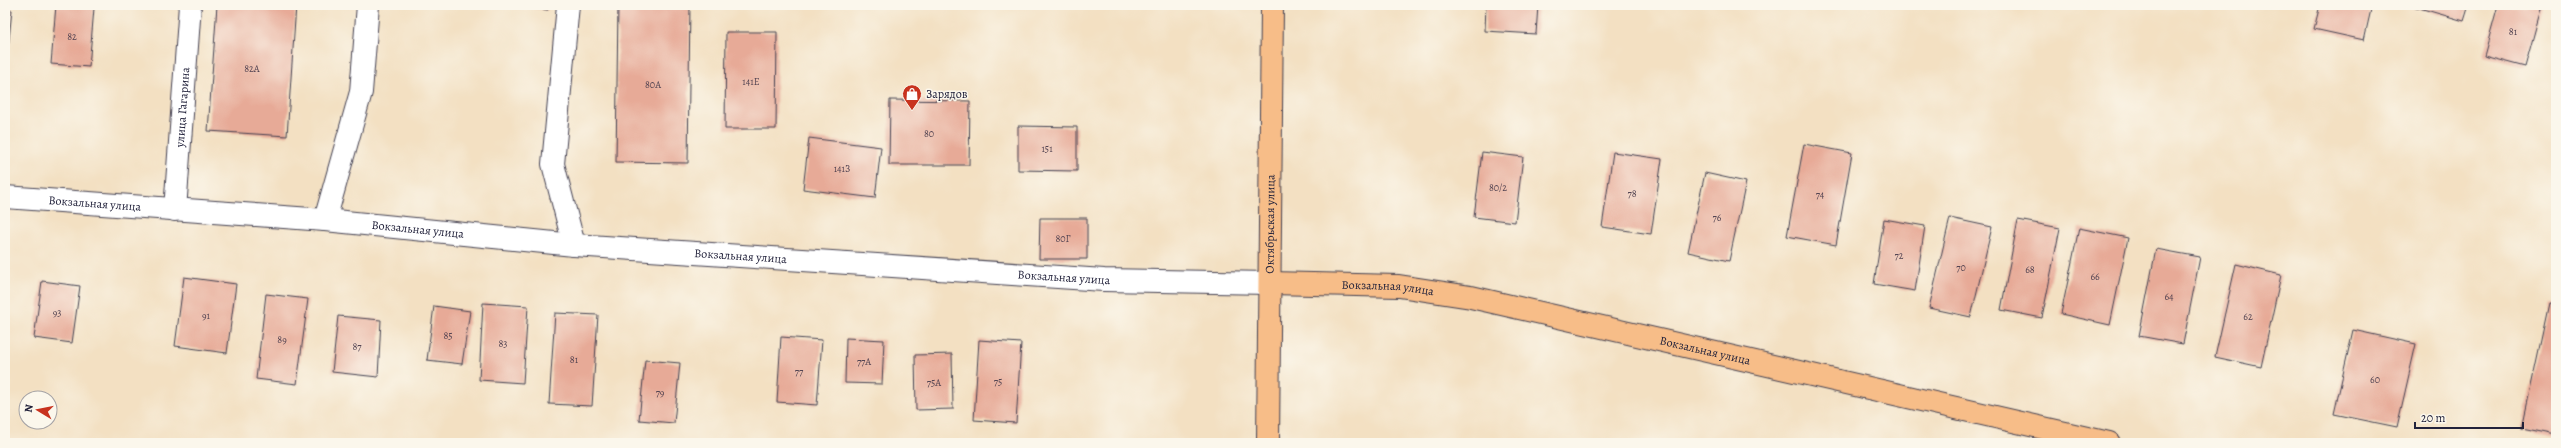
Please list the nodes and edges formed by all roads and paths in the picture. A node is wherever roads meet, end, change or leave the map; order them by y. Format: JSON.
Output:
{"nodes":[{"id":1,"x":190,"y":5,"type":"edge"},
{"id":2,"x":368,"y":5,"type":"edge"},
{"id":3,"x":568,"y":5,"type":"edge"},
{"id":4,"x":1272,"y":5,"type":"edge"},
{"id":5,"x":5,"y":197,"type":"edge"},
{"id":6,"x":175,"y":210,"type":"junction"},
{"id":7,"x":324,"y":220,"type":"junction"},
{"id":8,"x":574,"y":245,"type":"junction"},
{"id":9,"x":1270,"y":283,"type":"junction"},
{"id":10,"x":1268,"y":443,"type":"edge"},
{"id":11,"x":2109,"y":443,"type":"edge"}],
"edges":[{"from":1,"to":6,"type":"street","name":"улица Гагарина"},
{"from":2,"to":7,"type":"street"},
{"from":3,"to":8,"type":"street"},
{"from":4,"to":9,"type":"main road","name":"Октябрьская улица"},
{"from":5,"to":6,"type":"street","name":"Вокзальная улица"},
{"from":6,"to":7,"type":"street","name":"Вокзальная улица"},
{"from":7,"to":8,"type":"street","name":"Вокзальная улица"},
{"from":8,"to":9,"type":"street","name":"Вокзальная улица"},
{"from":9,"to":10,"type":"main road","name":"Октябрьская улица"},
{"from":9,"to":11,"type":"main road","name":"Вокзальная улица"}]}
